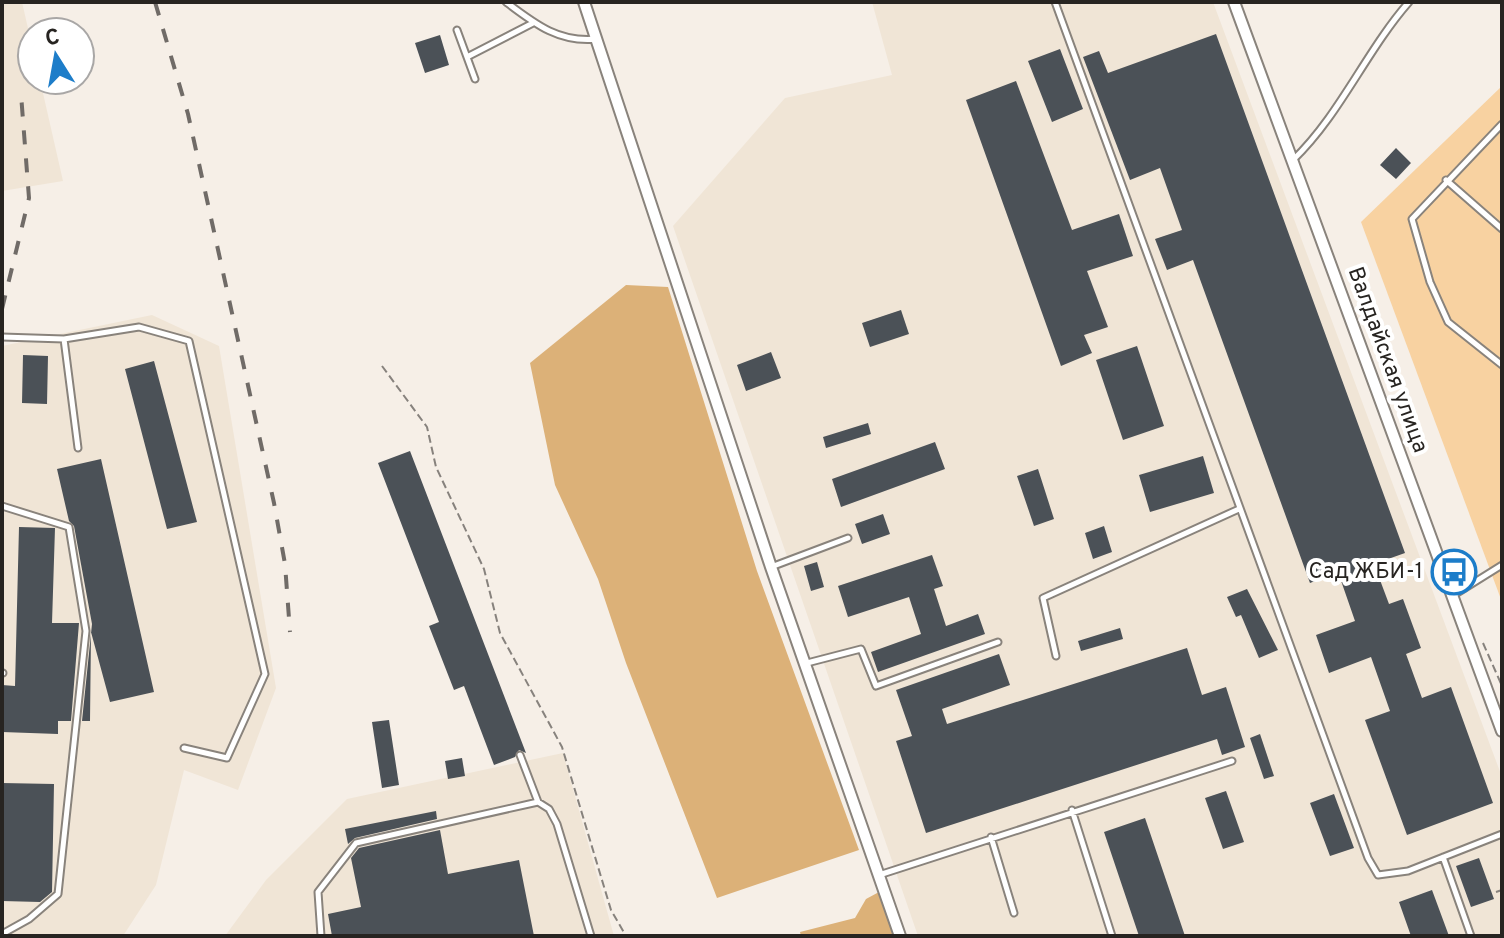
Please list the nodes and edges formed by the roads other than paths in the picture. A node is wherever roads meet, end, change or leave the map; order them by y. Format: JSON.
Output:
{"nodes":[{"id":1,"x":506,"y":2,"type":"edge"},
{"id":2,"x":584,"y":2,"type":"edge"},
{"id":3,"x":1055,"y":2,"type":"edge"},
{"id":4,"x":1234,"y":2,"type":"edge"},
{"id":5,"x":1409,"y":2,"type":"edge"},
{"id":6,"x":533,"y":23,"type":"junction"},
{"id":7,"x":457,"y":30,"type":"dead end"},
{"id":8,"x":597,"y":39,"type":"junction"},
{"id":9,"x":467,"y":57,"type":"junction"},
{"id":10,"x":475,"y":79,"type":"dead end"},
{"id":11,"x":1502,"y":124,"type":"edge"},
{"id":12,"x":1292,"y":160,"type":"junction"},
{"id":13,"x":1446,"y":180,"type":"junction"},
{"id":14,"x":1502,"y":229,"type":"edge"},
{"id":15,"x":2,"y":337,"type":"edge"},
{"id":16,"x":64,"y":339,"type":"junction"},
{"id":17,"x":1502,"y":365,"type":"edge"},
{"id":18,"x":78,"y":448,"type":"dead end"},
{"id":19,"x":2,"y":506,"type":"edge"},
{"id":20,"x":1239,"y":509,"type":"junction"},
{"id":21,"x":848,"y":538,"type":"dead end"},
{"id":22,"x":1502,"y":565,"type":"edge"},
{"id":23,"x":771,"y":567,"type":"junction"},
{"id":24,"x":1453,"y":595,"type":"junction"},
{"id":25,"x":998,"y":642,"type":"dead end"},
{"id":26,"x":1056,"y":656,"type":"dead end"},
{"id":27,"x":807,"y":663,"type":"junction"},
{"id":28,"x":1502,"y":731,"type":"edge"},
{"id":29,"x":184,"y":748,"type":"dead end"},
{"id":30,"x":520,"y":755,"type":"dead end"},
{"id":31,"x":1232,"y":761,"type":"dead end"},
{"id":32,"x":538,"y":802,"type":"junction"},
{"id":33,"x":1072,"y":810,"type":"junction"},
{"id":34,"x":1502,"y":834,"type":"edge"},
{"id":35,"x":991,"y":837,"type":"junction"},
{"id":36,"x":1443,"y":857,"type":"junction"},
{"id":37,"x":879,"y":876,"type":"junction"},
{"id":38,"x":1014,"y":913,"type":"dead end"},
{"id":39,"x":2,"y":934,"type":"edge"},
{"id":40,"x":321,"y":936,"type":"edge"},
{"id":41,"x":591,"y":936,"type":"edge"},
{"id":42,"x":900,"y":936,"type":"edge"},
{"id":43,"x":1112,"y":936,"type":"edge"},
{"id":44,"x":1471,"y":936,"type":"edge"}],
"edges":[{"from":1,"to":6,"type":"lane"},
{"from":2,"to":8,"type":"street"},
{"from":3,"to":20,"type":"lane"},
{"from":4,"to":12,"type":"street","name":"Валдайская улица"},
{"from":5,"to":12,"type":"lane"},
{"from":6,"to":8,"type":"lane"},
{"from":6,"to":9,"type":"lane"},
{"from":7,"to":9,"type":"lane"},
{"from":8,"to":23,"type":"street"},
{"from":9,"to":10,"type":"lane"},
{"from":11,"to":13,"type":"lane"},
{"from":12,"to":24,"type":"street","name":"Валдайская улица"},
{"from":13,"to":14,"type":"lane"},
{"from":13,"to":17,"type":"lane"},
{"from":15,"to":16,"type":"lane"},
{"from":16,"to":18,"type":"lane"},
{"from":16,"to":29,"type":"lane"},
{"from":19,"to":39,"type":"lane"},
{"from":20,"to":26,"type":"lane"},
{"from":20,"to":36,"type":"lane"},
{"from":21,"to":23,"type":"lane"},
{"from":22,"to":24,"type":"lane"},
{"from":23,"to":27,"type":"street"},
{"from":24,"to":28,"type":"street","name":"Валдайская улица"},
{"from":25,"to":27,"type":"lane"},
{"from":27,"to":37,"type":"street"},
{"from":30,"to":32,"type":"lane"},
{"from":31,"to":33,"type":"lane"},
{"from":32,"to":40,"type":"lane"},
{"from":32,"to":41,"type":"lane"},
{"from":33,"to":35,"type":"lane"},
{"from":33,"to":43,"type":"lane"},
{"from":34,"to":36,"type":"lane"},
{"from":35,"to":37,"type":"lane"},
{"from":35,"to":38,"type":"lane"},
{"from":36,"to":44,"type":"lane"},
{"from":37,"to":42,"type":"street"}]}
